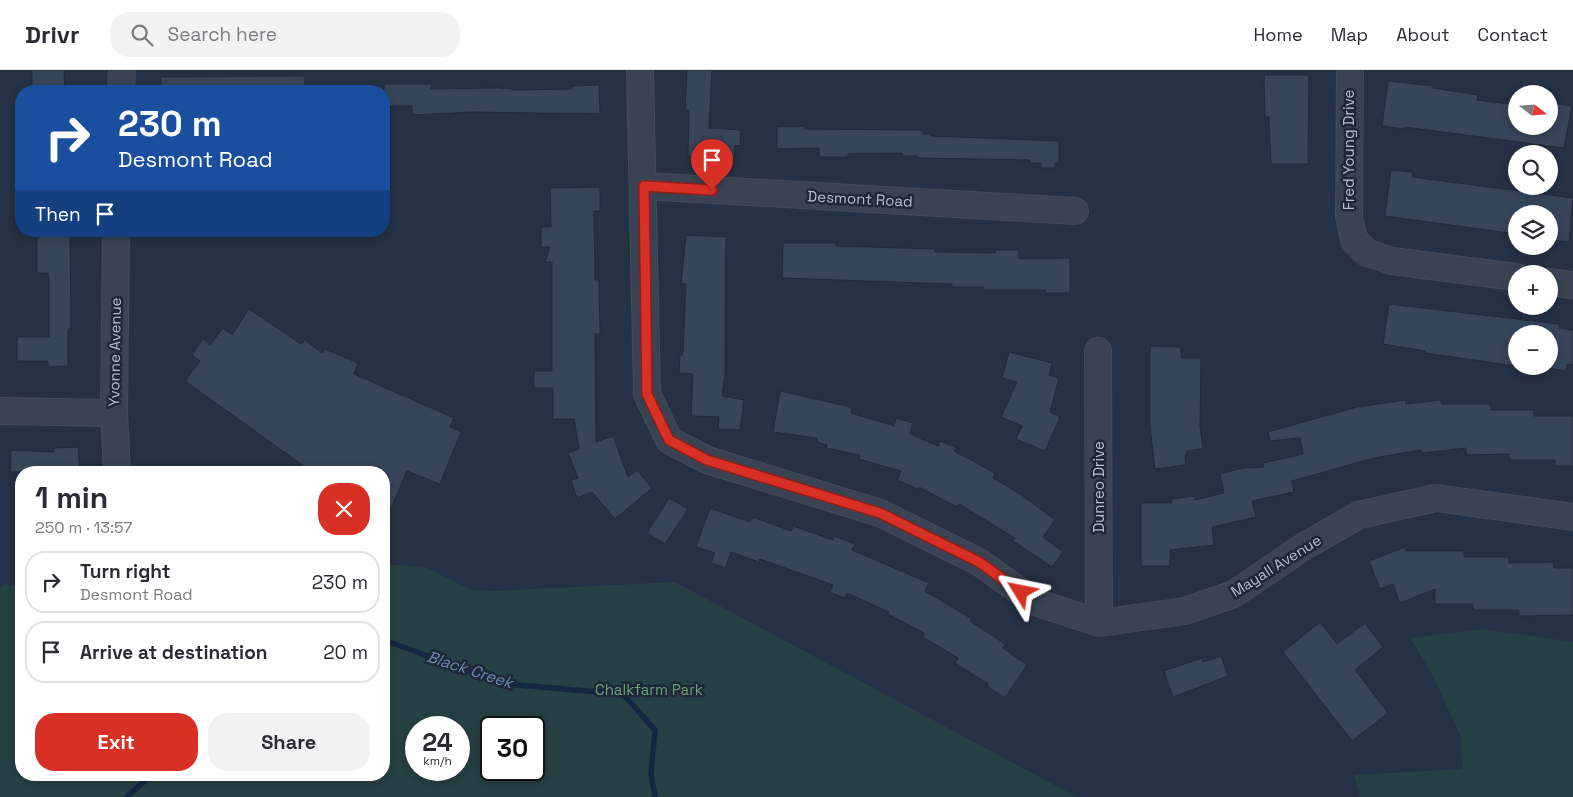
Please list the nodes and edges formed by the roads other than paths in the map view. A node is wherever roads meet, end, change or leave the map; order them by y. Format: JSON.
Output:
{"nodes":[{"id":1,"x":122,"y":70,"type":"edge"},
{"id":2,"x":640,"y":70,"type":"edge"},
{"id":3,"x":1350,"y":70,"type":"edge"},
{"id":4,"x":121,"y":85,"type":"edge"},
{"id":5,"x":644,"y":186,"type":"junction"},
{"id":6,"x":1076,"y":211,"type":"dead end"},
{"id":7,"x":116,"y":237,"type":"edge"},
{"id":8,"x":1508,"y":277,"type":"edge"},
{"id":9,"x":1558,"y":283,"type":"edge"},
{"id":10,"x":1573,"y":285,"type":"edge"},
{"id":11,"x":1098,"y":351,"type":"dead end"},
{"id":12,"x":0,"y":411,"type":"edge"},
{"id":13,"x":114,"y":413,"type":"junction"},
{"id":14,"x":117,"y":466,"type":"edge"},
{"id":15,"x":1573,"y":516,"type":"edge"},
{"id":16,"x":1099,"y":623,"type":"junction"}],
"edges":[{"from":1,"to":4,"type":"street"},
{"from":2,"to":5,"type":"street","name":"Mayall Avenue"},
{"from":3,"to":8,"type":"street","name":"Fred Young Drive"},
{"from":5,"to":6,"type":"street","name":"Desmont Road"},
{"from":5,"to":16,"type":"street","name":"Mayall Avenue"},
{"from":7,"to":13,"type":"street","name":"Yvonne Avenue"},
{"from":9,"to":10,"type":"street"},
{"from":11,"to":16,"type":"street","name":"Dunreo Drive"},
{"from":12,"to":13,"type":"street"},
{"from":13,"to":14,"type":"street","name":"Yvonne Avenue"},
{"from":15,"to":16,"type":"street","name":"Mayall Avenue"}]}
